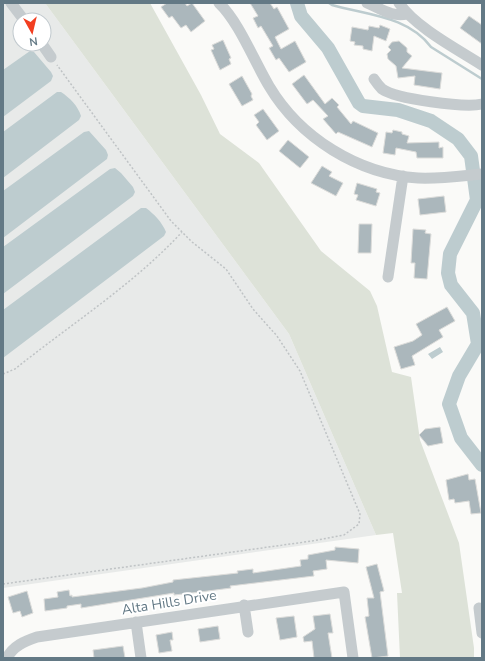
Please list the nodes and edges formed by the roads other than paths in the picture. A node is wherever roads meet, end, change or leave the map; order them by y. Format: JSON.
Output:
{"nodes":[{"id":1,"x":11,"y":3,"type":"edge"},
{"id":2,"x":219,"y":3,"type":"edge"},
{"id":3,"x":367,"y":3,"type":"edge"},
{"id":4,"x":399,"y":3,"type":"edge"},
{"id":5,"x":18,"y":12,"type":"edge"},
{"id":6,"x":407,"y":14,"type":"junction"},
{"id":7,"x":48,"y":52,"type":"edge"},
{"id":8,"x":51,"y":57,"type":"road end"},
{"id":9,"x":482,"y":65,"type":"edge"},
{"id":10,"x":374,"y":79,"type":"dead end"},
{"id":11,"x":482,"y":104,"type":"edge"},
{"id":12,"x":482,"y":174,"type":"edge"},
{"id":13,"x":403,"y":176,"type":"junction"},
{"id":14,"x":388,"y":277,"type":"dead end"},
{"id":15,"x":244,"y":605,"type":"junction"},
{"id":16,"x":479,"y":608,"type":"dead end"},
{"id":17,"x":136,"y":622,"type":"junction"},
{"id":18,"x":248,"y":632,"type":"dead end"},
{"id":19,"x":482,"y":633,"type":"edge"},
{"id":20,"x":7,"y":658,"type":"edge"},
{"id":21,"x":141,"y":658,"type":"edge"},
{"id":22,"x":353,"y":658,"type":"edge"}],
"edges":[{"from":1,"to":5,"type":"street"},
{"from":2,"to":13,"type":"street"},
{"from":3,"to":6,"type":"street"},
{"from":4,"to":6,"type":"street"},
{"from":6,"to":9,"type":"street"},
{"from":7,"to":8,"type":"street"},
{"from":10,"to":11,"type":"street"},
{"from":12,"to":13,"type":"street"},
{"from":13,"to":14,"type":"street"},
{"from":15,"to":17,"type":"street","name":"Alta Hills Drive"},
{"from":15,"to":18,"type":"street"},
{"from":15,"to":22,"type":"street","name":"Alta Hills Drive"},
{"from":16,"to":19,"type":"street"},
{"from":17,"to":20,"type":"street","name":"Alta Hills Drive"},
{"from":17,"to":21,"type":"street"}]}
